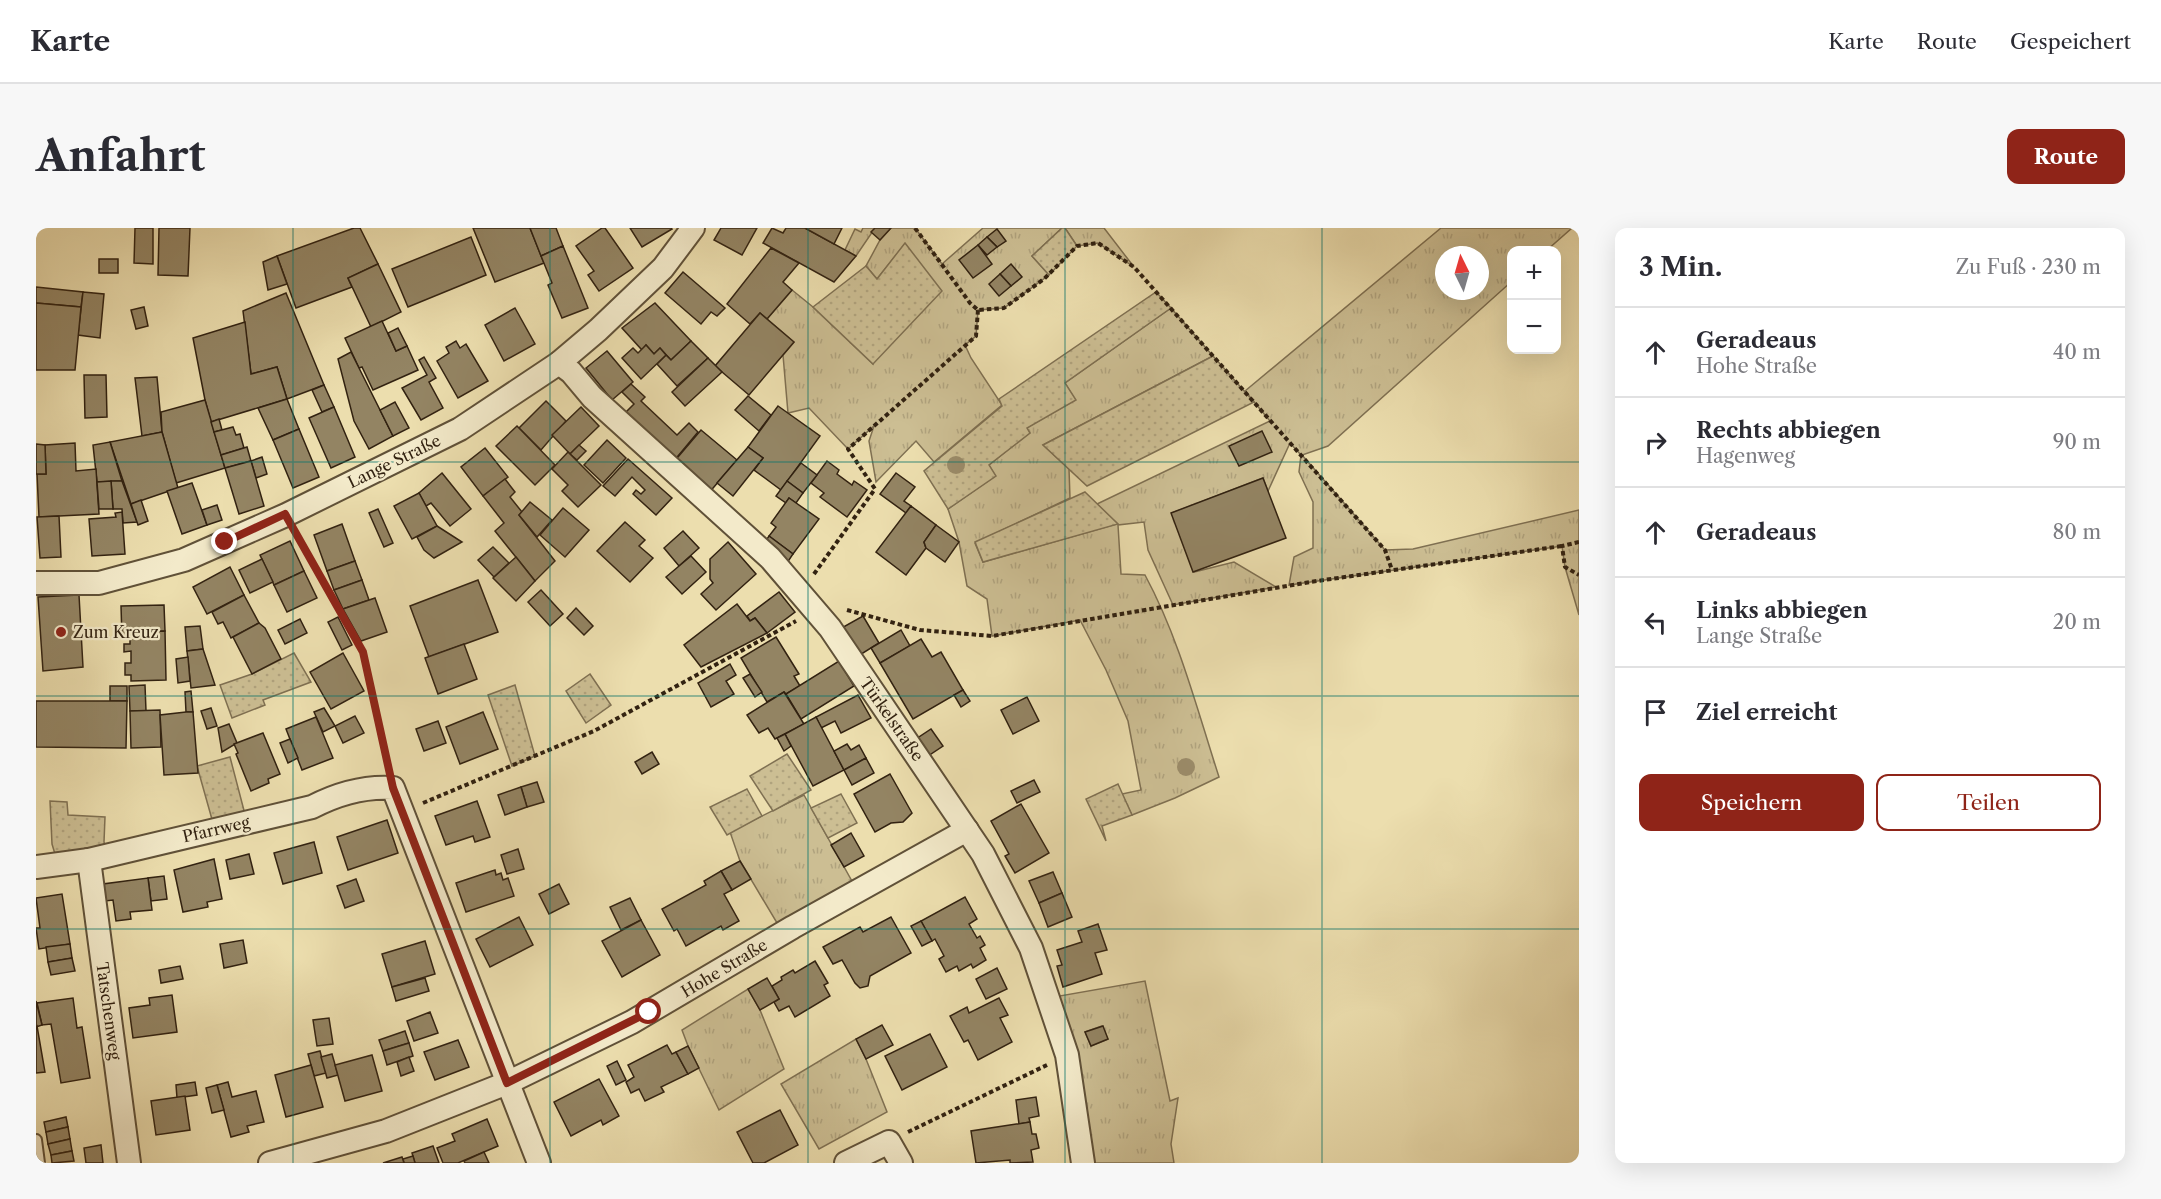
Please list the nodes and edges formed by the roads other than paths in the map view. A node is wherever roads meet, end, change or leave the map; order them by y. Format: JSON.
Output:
{"nodes":[{"id":1,"x":693,"y":228,"type":"edge"},
{"id":2,"x":559,"y":363,"type":"junction"},
{"id":3,"x":36,"y":583,"type":"edge"},
{"id":4,"x":967,"y":830,"type":"junction"},
{"id":5,"x":89,"y":860,"type":"junction"},
{"id":6,"x":36,"y":867,"type":"edge"},
{"id":7,"x":507,"y":1083,"type":"junction"},
{"id":8,"x":36,"y":1140,"type":"edge"},
{"id":9,"x":39,"y":1163,"type":"edge"},
{"id":10,"x":129,"y":1163,"type":"edge"},
{"id":11,"x":270,"y":1163,"type":"edge"},
{"id":12,"x":539,"y":1163,"type":"edge"},
{"id":13,"x":846,"y":1163,"type":"edge"},
{"id":14,"x":901,"y":1163,"type":"edge"},
{"id":15,"x":1083,"y":1163,"type":"edge"}],
"edges":[{"from":1,"to":2,"type":"street","name":"Lange Straße"},
{"from":2,"to":3,"type":"street","name":"Lange Straße"},
{"from":2,"to":4,"type":"street","name":"Türkelstraße"},
{"from":4,"to":7,"type":"street","name":"Hohe Straße"},
{"from":4,"to":15,"type":"street","name":"Türkelstraße"},
{"from":5,"to":6,"type":"street","name":"Pfarrweg"},
{"from":5,"to":7,"type":"street","name":"Pfarrweg"},
{"from":5,"to":10,"type":"street","name":"Tatschenweg"},
{"from":7,"to":11,"type":"street","name":"Hohe Straße"},
{"from":7,"to":12,"type":"street"},
{"from":8,"to":9,"type":"lane"},
{"from":13,"to":14,"type":"street"}]}
